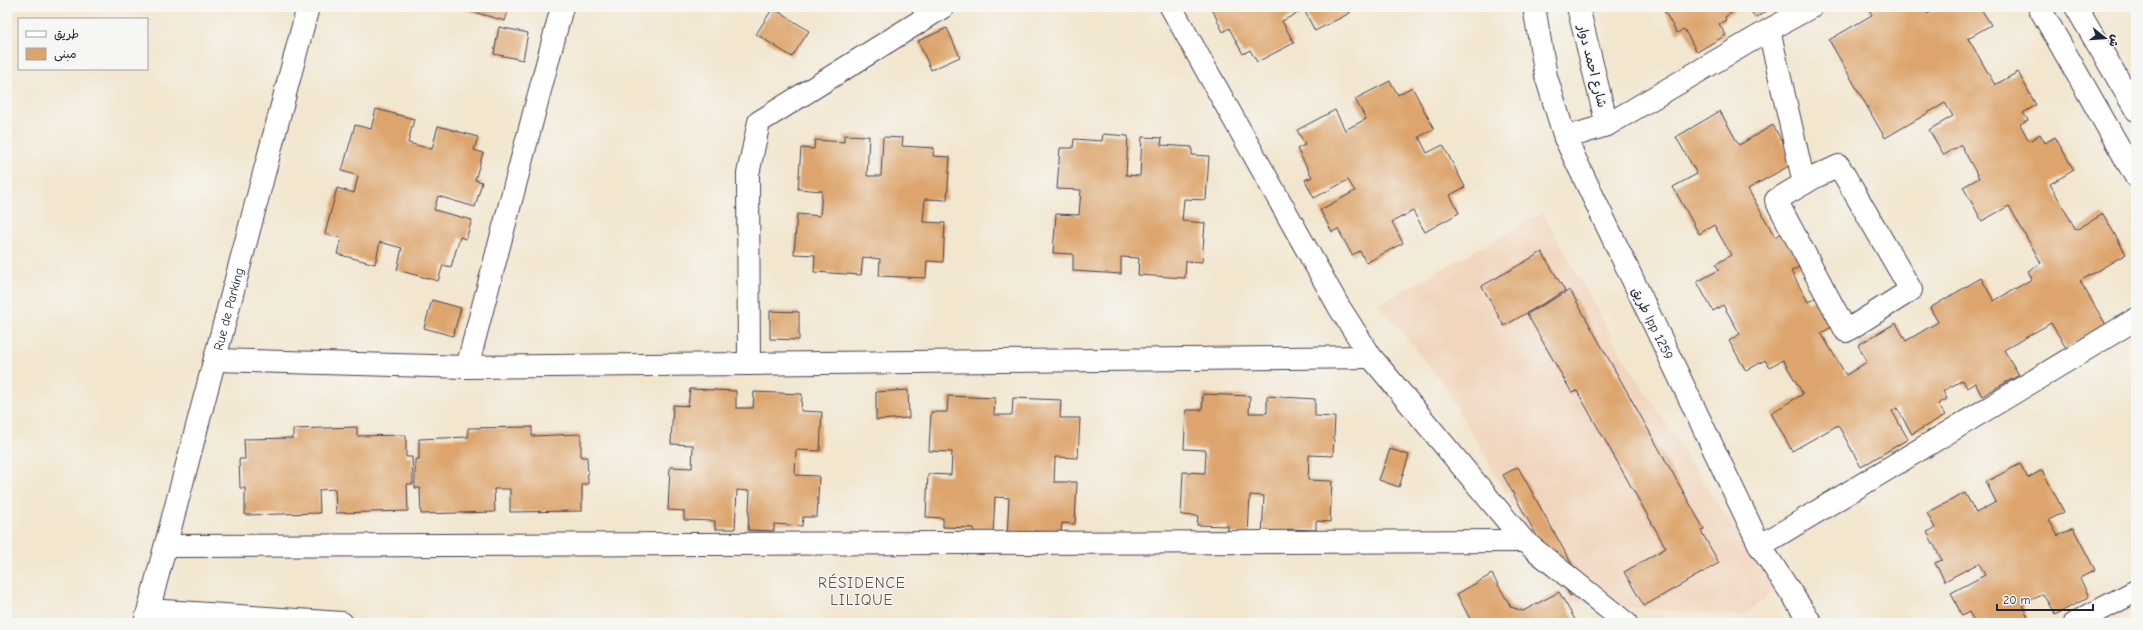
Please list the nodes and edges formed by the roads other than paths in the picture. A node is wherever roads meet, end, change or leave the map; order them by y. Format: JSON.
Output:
{"nodes":[{"id":1,"x":308,"y":7,"type":"edge"},
{"id":2,"x":562,"y":7,"type":"edge"},
{"id":3,"x":943,"y":7,"type":"edge"},
{"id":4,"x":1171,"y":7,"type":"edge"},
{"id":5,"x":1534,"y":7,"type":"edge"},
{"id":6,"x":1578,"y":7,"type":"edge"},
{"id":7,"x":1812,"y":7,"type":"edge"},
{"id":8,"x":2039,"y":7,"type":"edge"},
{"id":9,"x":2076,"y":7,"type":"edge"},
{"id":10,"x":1769,"y":30,"type":"junction"},
{"id":11,"x":2136,"y":110,"type":"edge"},
{"id":12,"x":1607,"y":125,"type":"junction"},
{"id":13,"x":1565,"y":138,"type":"junction"},
{"id":14,"x":2136,"y":177,"type":"edge"},
{"id":15,"x":1804,"y":183,"type":"junction"},
{"id":16,"x":2136,"y":319,"type":"edge"},
{"id":17,"x":1371,"y":357,"type":"junction"},
{"id":18,"x":215,"y":360,"type":"junction"},
{"id":19,"x":749,"y":364,"type":"junction"},
{"id":20,"x":467,"y":367,"type":"junction"},
{"id":21,"x":1524,"y":541,"type":"junction"},
{"id":22,"x":166,"y":546,"type":"junction"},
{"id":23,"x":1760,"y":546,"type":"junction"},
{"id":24,"x":2136,"y":591,"type":"edge"},
{"id":25,"x":147,"y":616,"type":"edge"},
{"id":26,"x":2080,"y":621,"type":"edge"},
{"id":27,"x":342,"y":623,"type":"edge"},
{"id":28,"x":1626,"y":623,"type":"edge"},
{"id":29,"x":1811,"y":623,"type":"edge"}],
"edges":[{"from":1,"to":18,"type":"street","name":"Rue de Parking"},
{"from":2,"to":20,"type":"street"},
{"from":3,"to":19,"type":"street"},
{"from":4,"to":17,"type":"street"},
{"from":5,"to":13,"type":"street","name":"طريق lpp 1259"},
{"from":6,"to":12,"type":"street","name":"شارع احمد دوار"},
{"from":7,"to":10,"type":"street"},
{"from":8,"to":14,"type":"street"},
{"from":9,"to":11,"type":"street"},
{"from":10,"to":12,"type":"street"},
{"from":10,"to":15,"type":"street"},
{"from":12,"to":13,"type":"street"},
{"from":13,"to":23,"type":"street","name":"طريق lpp 1259"},
{"from":15,"to":15,"type":"street"},
{"from":16,"to":23,"type":"street"},
{"from":17,"to":19,"type":"street"},
{"from":17,"to":21,"type":"street"},
{"from":18,"to":20,"type":"street"},
{"from":18,"to":22,"type":"street","name":"Rue de Parking"},
{"from":19,"to":20,"type":"street"},
{"from":21,"to":22,"type":"street"},
{"from":21,"to":28,"type":"street"},
{"from":22,"to":25,"type":"street","name":"Rue de Parking"},
{"from":23,"to":29,"type":"street","name":"طريق lpp 1259"},
{"from":24,"to":26,"type":"street"},
{"from":25,"to":27,"type":"street","name":"Rue de Parking"}]}
